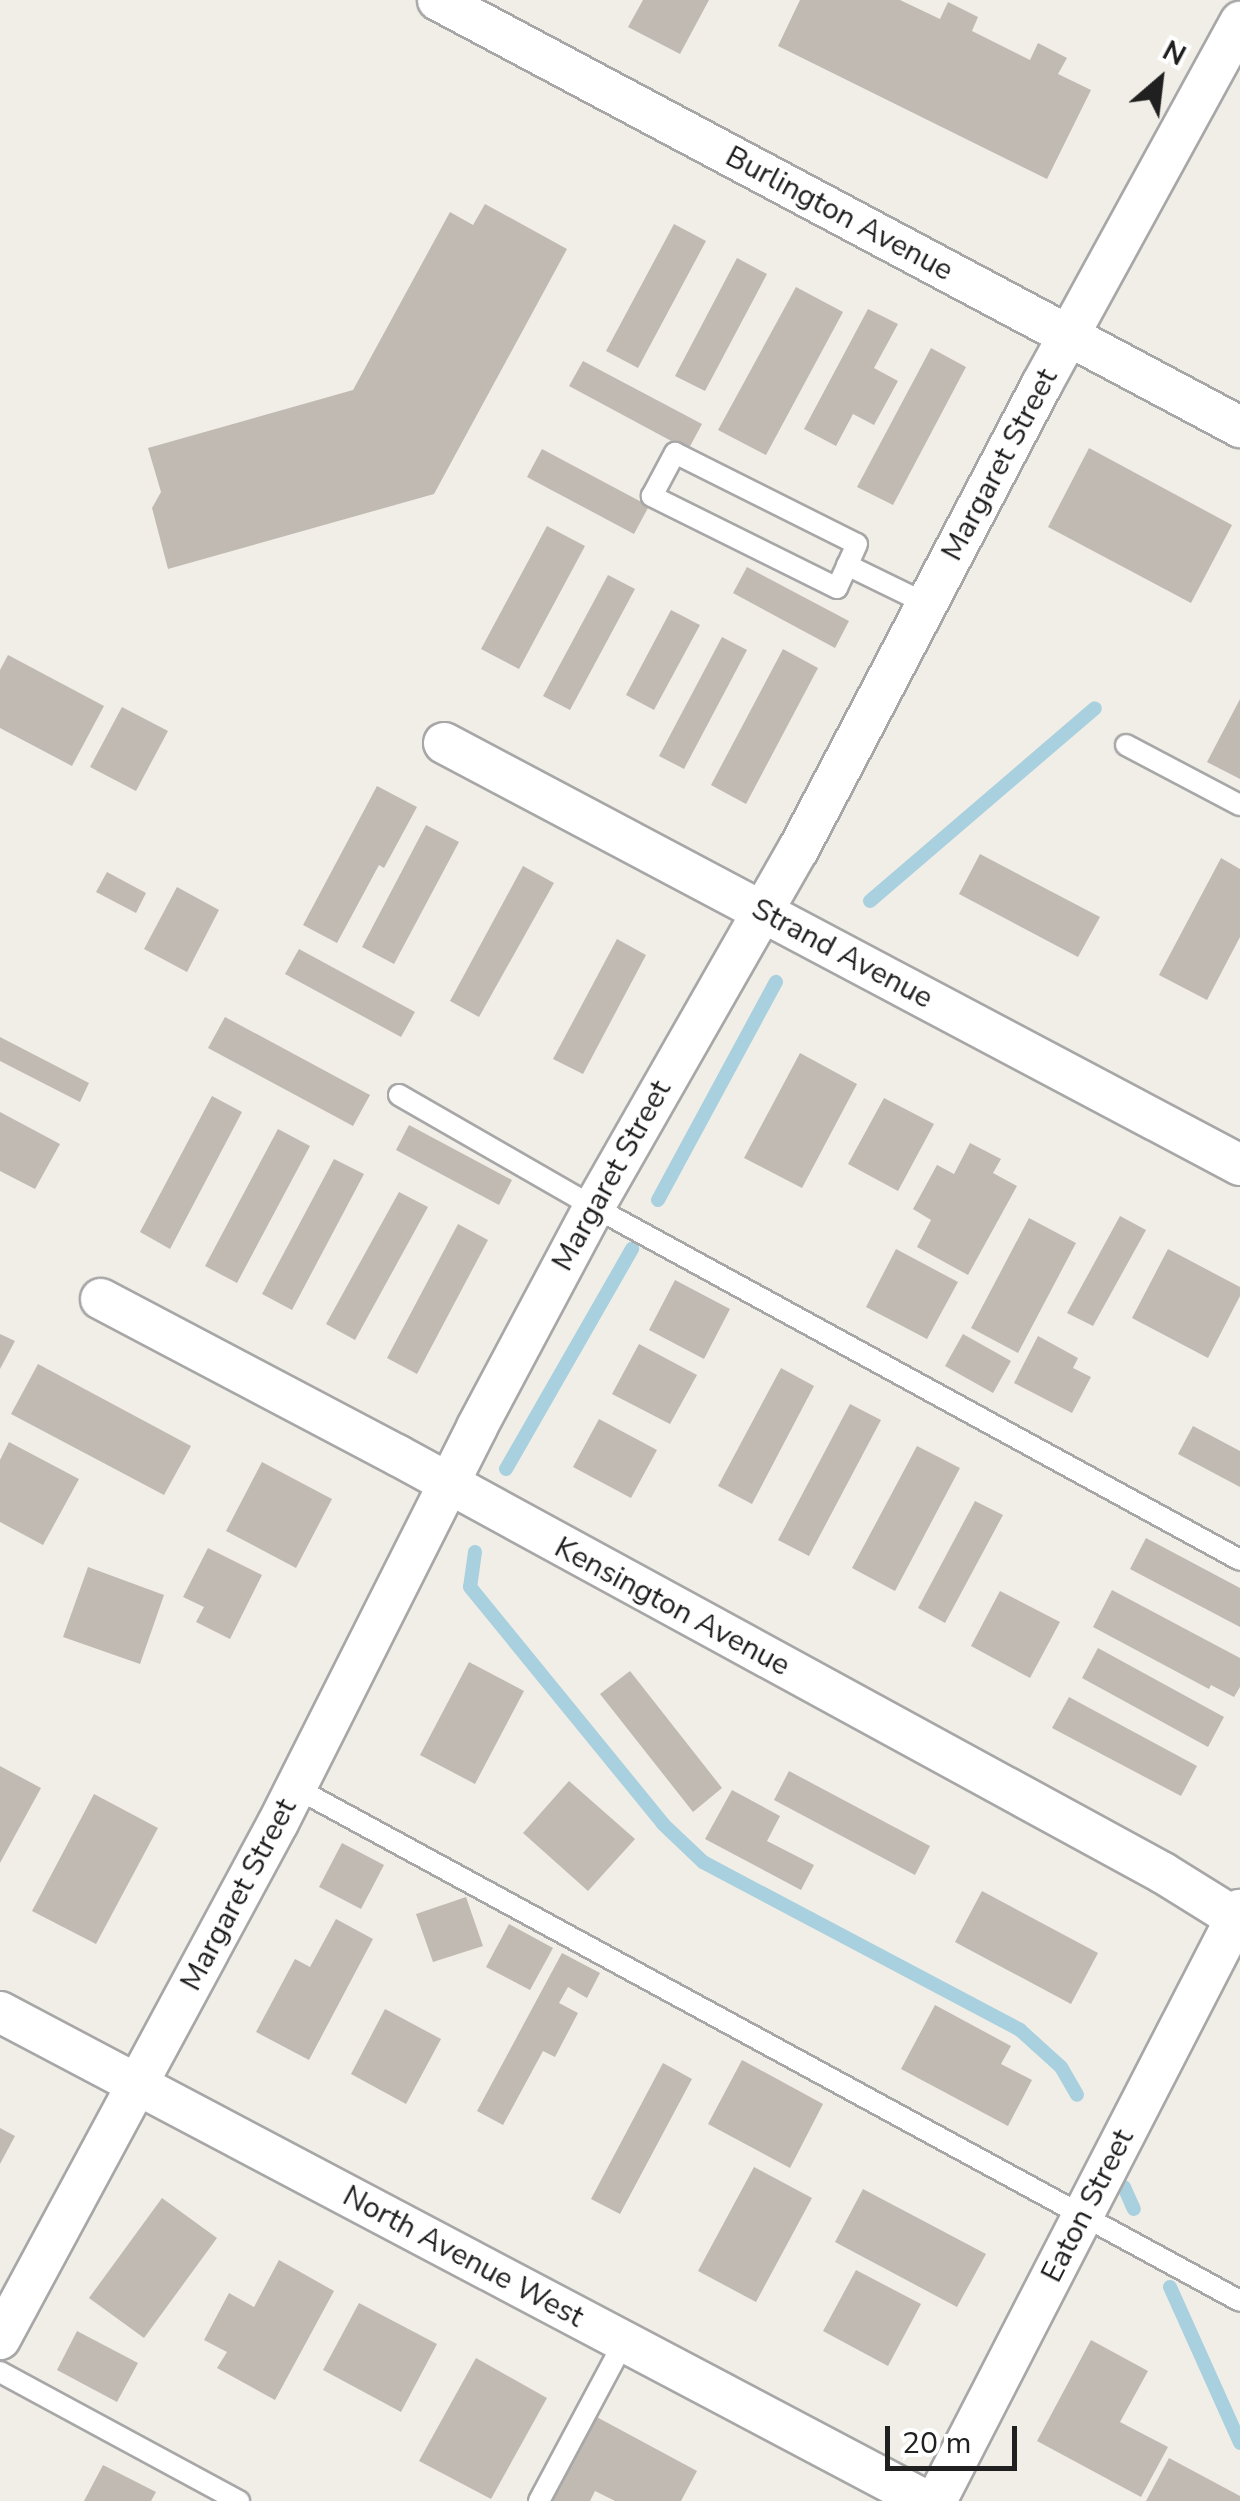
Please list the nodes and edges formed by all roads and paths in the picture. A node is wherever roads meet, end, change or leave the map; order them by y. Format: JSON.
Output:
{"nodes":[{"id":1,"x":438,"y":0,"type":"edge"},
{"id":2,"x":1240,"y":22,"type":"edge"},
{"id":3,"x":1070,"y":336,"type":"junction"},
{"id":4,"x":1240,"y":428,"type":"edge"},
{"id":5,"x":848,"y":565,"type":"junction"},
{"id":6,"x":927,"y":604,"type":"junction"},
{"id":7,"x":444,"y":743,"type":"dead end"},
{"id":8,"x":1126,"y":745,"type":"dead end"},
{"id":9,"x":1240,"y":805,"type":"edge"},
{"id":10,"x":763,"y":912,"type":"junction"},
{"id":11,"x":399,"y":1095,"type":"dead end"},
{"id":12,"x":1240,"y":1165,"type":"edge"},
{"id":13,"x":594,"y":1207,"type":"junction"},
{"id":14,"x":100,"y":1299,"type":"dead end"},
{"id":15,"x":448,"y":1483,"type":"junction"},
{"id":16,"x":1240,"y":1560,"type":"edge"},
{"id":17,"x":296,"y":1788,"type":"junction"},
{"id":18,"x":1238,"y":1916,"type":"edge"},
{"id":19,"x":0,"y":2012,"type":"edge"},
{"id":20,"x":138,"y":2087,"type":"junction"},
{"id":21,"x":1084,"y":2216,"type":"junction"},
{"id":22,"x":1240,"y":2301,"type":"edge"},
{"id":23,"x":0,"y":2339,"type":"edge"},
{"id":24,"x":624,"y":2342,"type":"junction"},
{"id":25,"x":0,"y":2372,"type":"edge"},
{"id":26,"x":238,"y":2501,"type":"edge"},
{"id":27,"x":539,"y":2501,"type":"edge"},
{"id":28,"x":926,"y":2501,"type":"edge"},
{"id":29,"x":936,"y":2501,"type":"edge"}],
"edges":[{"from":1,"to":3,"type":"street","name":"Burlington Avenue"},
{"from":2,"to":3,"type":"street","name":"Margaret Street"},
{"from":3,"to":4,"type":"street","name":"Burlington Avenue"},
{"from":3,"to":6,"type":"street","name":"Margaret Street"},
{"from":5,"to":5,"type":"lane"},
{"from":5,"to":6,"type":"lane"},
{"from":6,"to":10,"type":"street","name":"Margaret Street"},
{"from":7,"to":10,"type":"street","name":"Strand Avenue"},
{"from":8,"to":9,"type":"lane"},
{"from":10,"to":12,"type":"street","name":"Strand Avenue"},
{"from":10,"to":13,"type":"street","name":"Margaret Street"},
{"from":11,"to":13,"type":"lane"},
{"from":13,"to":15,"type":"street","name":"Margaret Street"},
{"from":13,"to":16,"type":"lane"},
{"from":14,"to":15,"type":"street","name":"Kensington Avenue"},
{"from":15,"to":17,"type":"street","name":"Margaret Street"},
{"from":15,"to":18,"type":"street","name":"Kensington Avenue"},
{"from":17,"to":20,"type":"street","name":"Margaret Street"},
{"from":17,"to":21,"type":"lane"},
{"from":18,"to":21,"type":"street","name":"Eaton Street"},
{"from":19,"to":20,"type":"street","name":"North Avenue West"},
{"from":20,"to":23,"type":"street","name":"Margaret Street"},
{"from":20,"to":24,"type":"street","name":"North Avenue West"},
{"from":21,"to":22,"type":"lane"},
{"from":21,"to":29,"type":"street","name":"Eaton Street"},
{"from":24,"to":27,"type":"lane"},
{"from":24,"to":28,"type":"street","name":"North Avenue West"},
{"from":25,"to":26,"type":"lane"}]}
